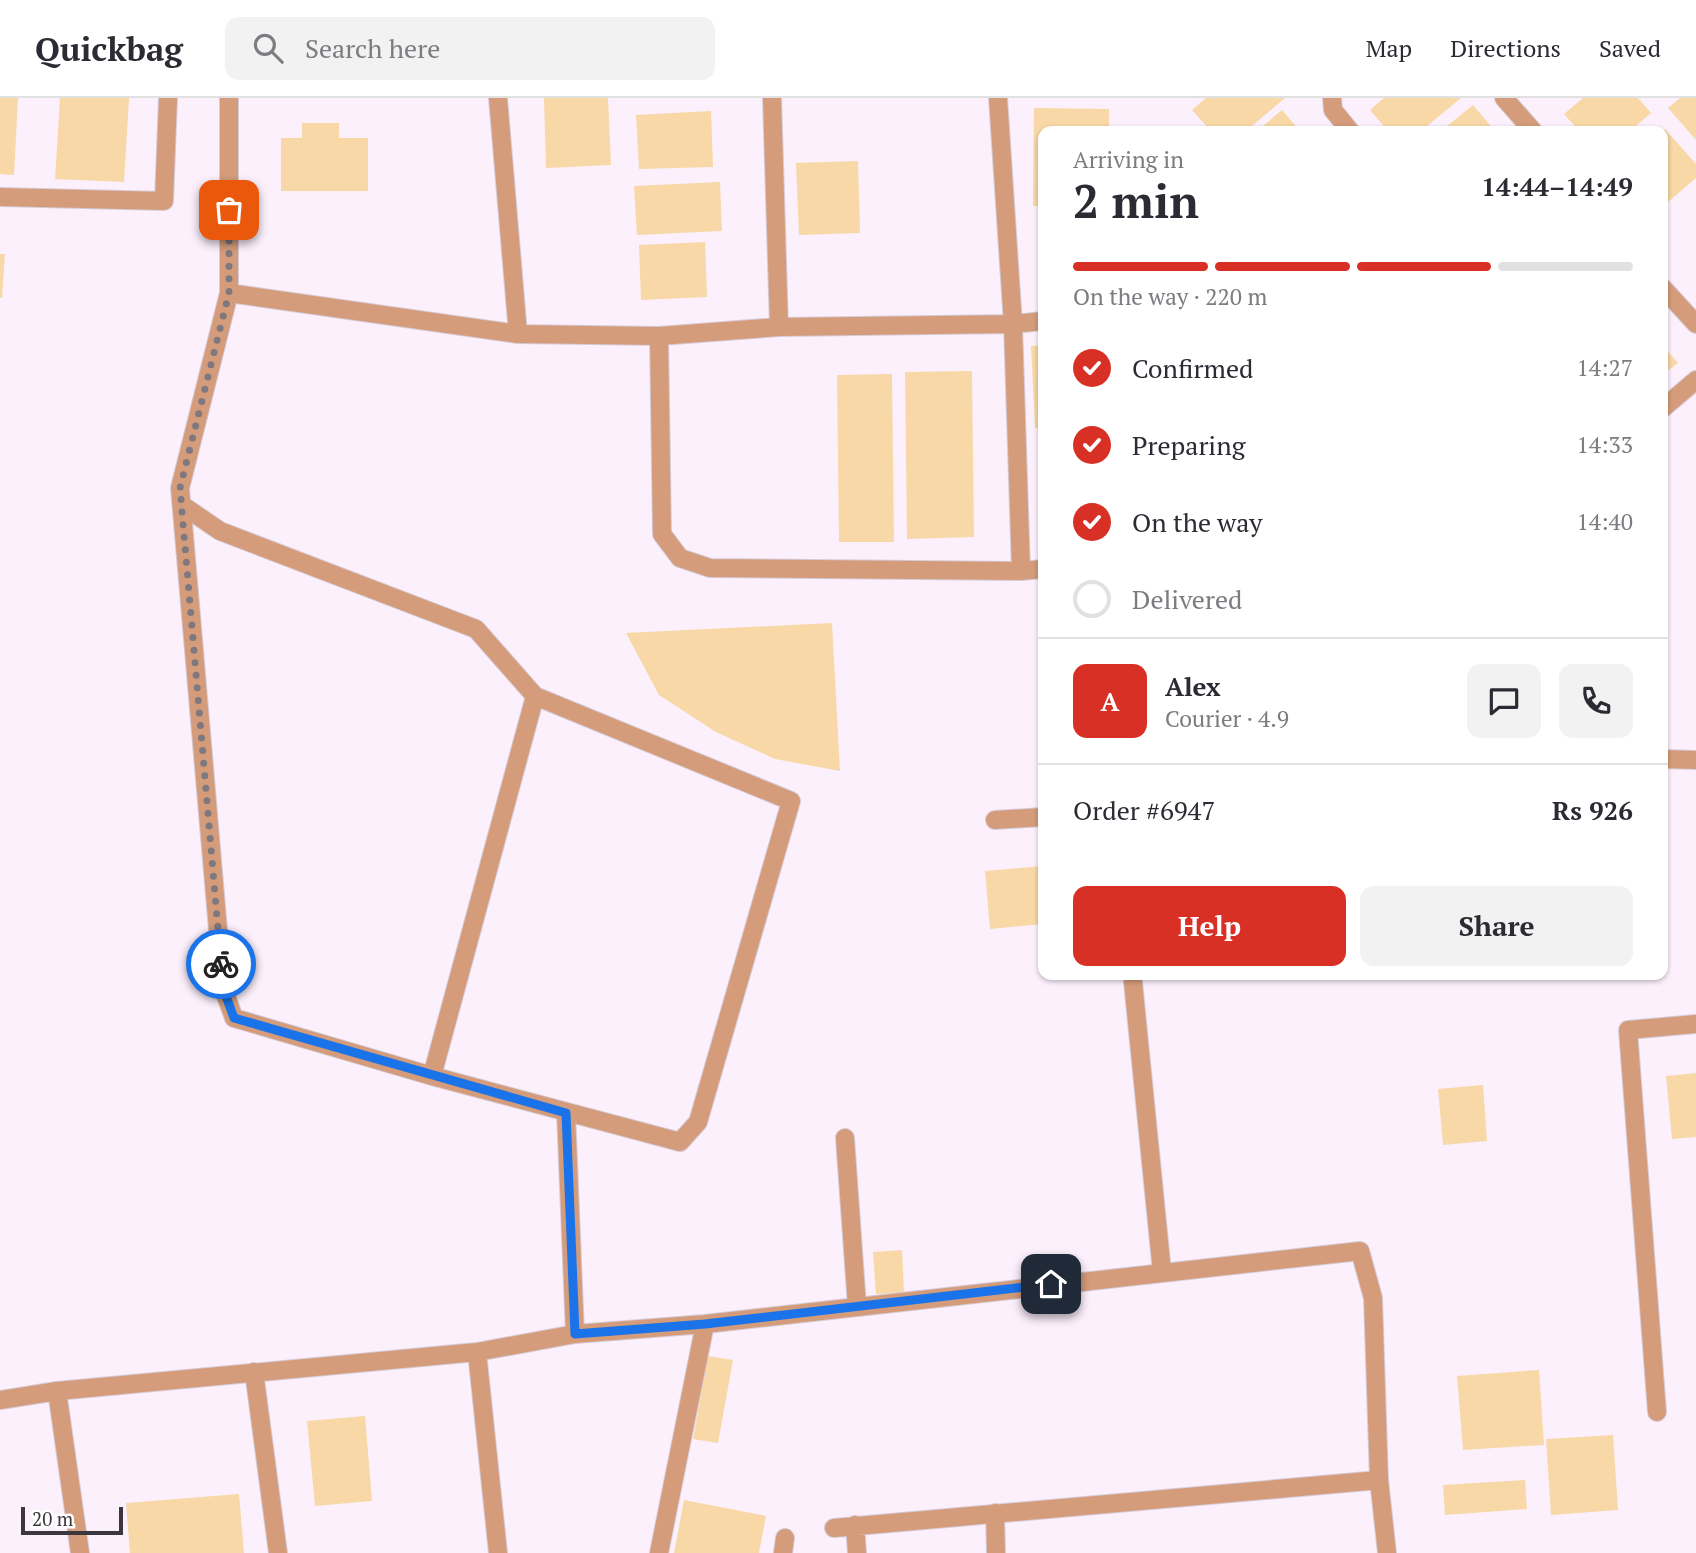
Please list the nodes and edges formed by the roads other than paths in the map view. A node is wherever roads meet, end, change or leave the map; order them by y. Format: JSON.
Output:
{"nodes":[{"id":1,"x":168,"y":98,"type":"edge"},
{"id":2,"x":229,"y":98,"type":"edge"},
{"id":3,"x":498,"y":98,"type":"edge"},
{"id":4,"x":772,"y":98,"type":"edge"},
{"id":5,"x":998,"y":98,"type":"edge"},
{"id":6,"x":1332,"y":98,"type":"edge"},
{"id":7,"x":1504,"y":98,"type":"edge"},
{"id":8,"x":1346,"y":126,"type":"edge"},
{"id":9,"x":1528,"y":126,"type":"edge"},
{"id":10,"x":0,"y":197,"type":"edge"},
{"id":11,"x":229,"y":293,"type":"junction"},
{"id":12,"x":1668,"y":294,"type":"edge"},
{"id":13,"x":1038,"y":322,"type":"edge"},
{"id":14,"x":1013,"y":324,"type":"junction"},
{"id":15,"x":1696,"y":324,"type":"edge"},
{"id":16,"x":779,"y":327,"type":"junction"},
{"id":17,"x":518,"y":334,"type":"junction"},
{"id":18,"x":659,"y":336,"type":"junction"},
{"id":19,"x":1696,"y":380,"type":"edge"},
{"id":20,"x":1668,"y":404,"type":"edge"},
{"id":21,"x":182,"y":505,"type":"junction"},
{"id":22,"x":1038,"y":569,"type":"edge"},
{"id":23,"x":1021,"y":571,"type":"junction"},
{"id":24,"x":536,"y":696,"type":"junction"},
{"id":25,"x":1668,"y":759,"type":"edge"},
{"id":26,"x":1696,"y":760,"type":"edge"},
{"id":27,"x":1038,"y":817,"type":"edge"},
{"id":28,"x":995,"y":820,"type":"dead end"},
{"id":29,"x":1133,"y":982,"type":"dead end"},
{"id":30,"x":1696,"y":1024,"type":"edge"},
{"id":31,"x":432,"y":1076,"type":"junction"},
{"id":32,"x":566,"y":1113,"type":"junction"},
{"id":33,"x":845,"y":1138,"type":"dead end"},
{"id":34,"x":1162,"y":1272,"type":"junction"},
{"id":35,"x":857,"y":1306,"type":"junction"},
{"id":36,"x":705,"y":1324,"type":"junction"},
{"id":37,"x":575,"y":1334,"type":"junction"},
{"id":38,"x":477,"y":1352,"type":"junction"},
{"id":39,"x":254,"y":1372,"type":"junction"},
{"id":40,"x":57,"y":1391,"type":"junction"},
{"id":41,"x":0,"y":1401,"type":"edge"},
{"id":42,"x":1657,"y":1412,"type":"dead end"},
{"id":43,"x":1378,"y":1480,"type":"junction"},
{"id":44,"x":995,"y":1513,"type":"junction"},
{"id":45,"x":855,"y":1525,"type":"junction"},
{"id":46,"x":835,"y":1528,"type":"dead end"},
{"id":47,"x":80,"y":1553,"type":"edge"},
{"id":48,"x":278,"y":1553,"type":"edge"},
{"id":49,"x":498,"y":1553,"type":"edge"},
{"id":50,"x":659,"y":1553,"type":"edge"},
{"id":51,"x":857,"y":1553,"type":"edge"},
{"id":52,"x":996,"y":1553,"type":"edge"},
{"id":53,"x":1387,"y":1553,"type":"edge"}],
"edges":[{"from":1,"to":10,"type":"street"},
{"from":2,"to":11,"type":"street"},
{"from":3,"to":17,"type":"street"},
{"from":4,"to":16,"type":"street"},
{"from":5,"to":14,"type":"street"},
{"from":6,"to":8,"type":"street"},
{"from":7,"to":9,"type":"street"},
{"from":11,"to":17,"type":"street"},
{"from":11,"to":21,"type":"street"},
{"from":12,"to":15,"type":"street"},
{"from":13,"to":14,"type":"street"},
{"from":14,"to":16,"type":"street"},
{"from":14,"to":23,"type":"street"},
{"from":16,"to":18,"type":"street"},
{"from":17,"to":18,"type":"street"},
{"from":18,"to":23,"type":"street"},
{"from":19,"to":20,"type":"street"},
{"from":21,"to":24,"type":"street"},
{"from":21,"to":31,"type":"street"},
{"from":22,"to":23,"type":"street"},
{"from":24,"to":31,"type":"street"},
{"from":24,"to":32,"type":"street"},
{"from":25,"to":26,"type":"street"},
{"from":27,"to":28,"type":"street"},
{"from":29,"to":34,"type":"street"},
{"from":30,"to":42,"type":"street"},
{"from":31,"to":32,"type":"street"},
{"from":32,"to":37,"type":"street"},
{"from":33,"to":35,"type":"street"},
{"from":34,"to":35,"type":"street"},
{"from":34,"to":43,"type":"street"},
{"from":35,"to":36,"type":"street"},
{"from":36,"to":37,"type":"street"},
{"from":36,"to":50,"type":"street"},
{"from":37,"to":38,"type":"street"},
{"from":38,"to":39,"type":"street"},
{"from":38,"to":49,"type":"street"},
{"from":39,"to":40,"type":"street"},
{"from":39,"to":48,"type":"street"},
{"from":40,"to":41,"type":"street"},
{"from":40,"to":47,"type":"street"},
{"from":43,"to":44,"type":"street"},
{"from":43,"to":53,"type":"street"},
{"from":44,"to":45,"type":"street"},
{"from":44,"to":52,"type":"street"},
{"from":45,"to":46,"type":"street"},
{"from":45,"to":51,"type":"street"}]}
